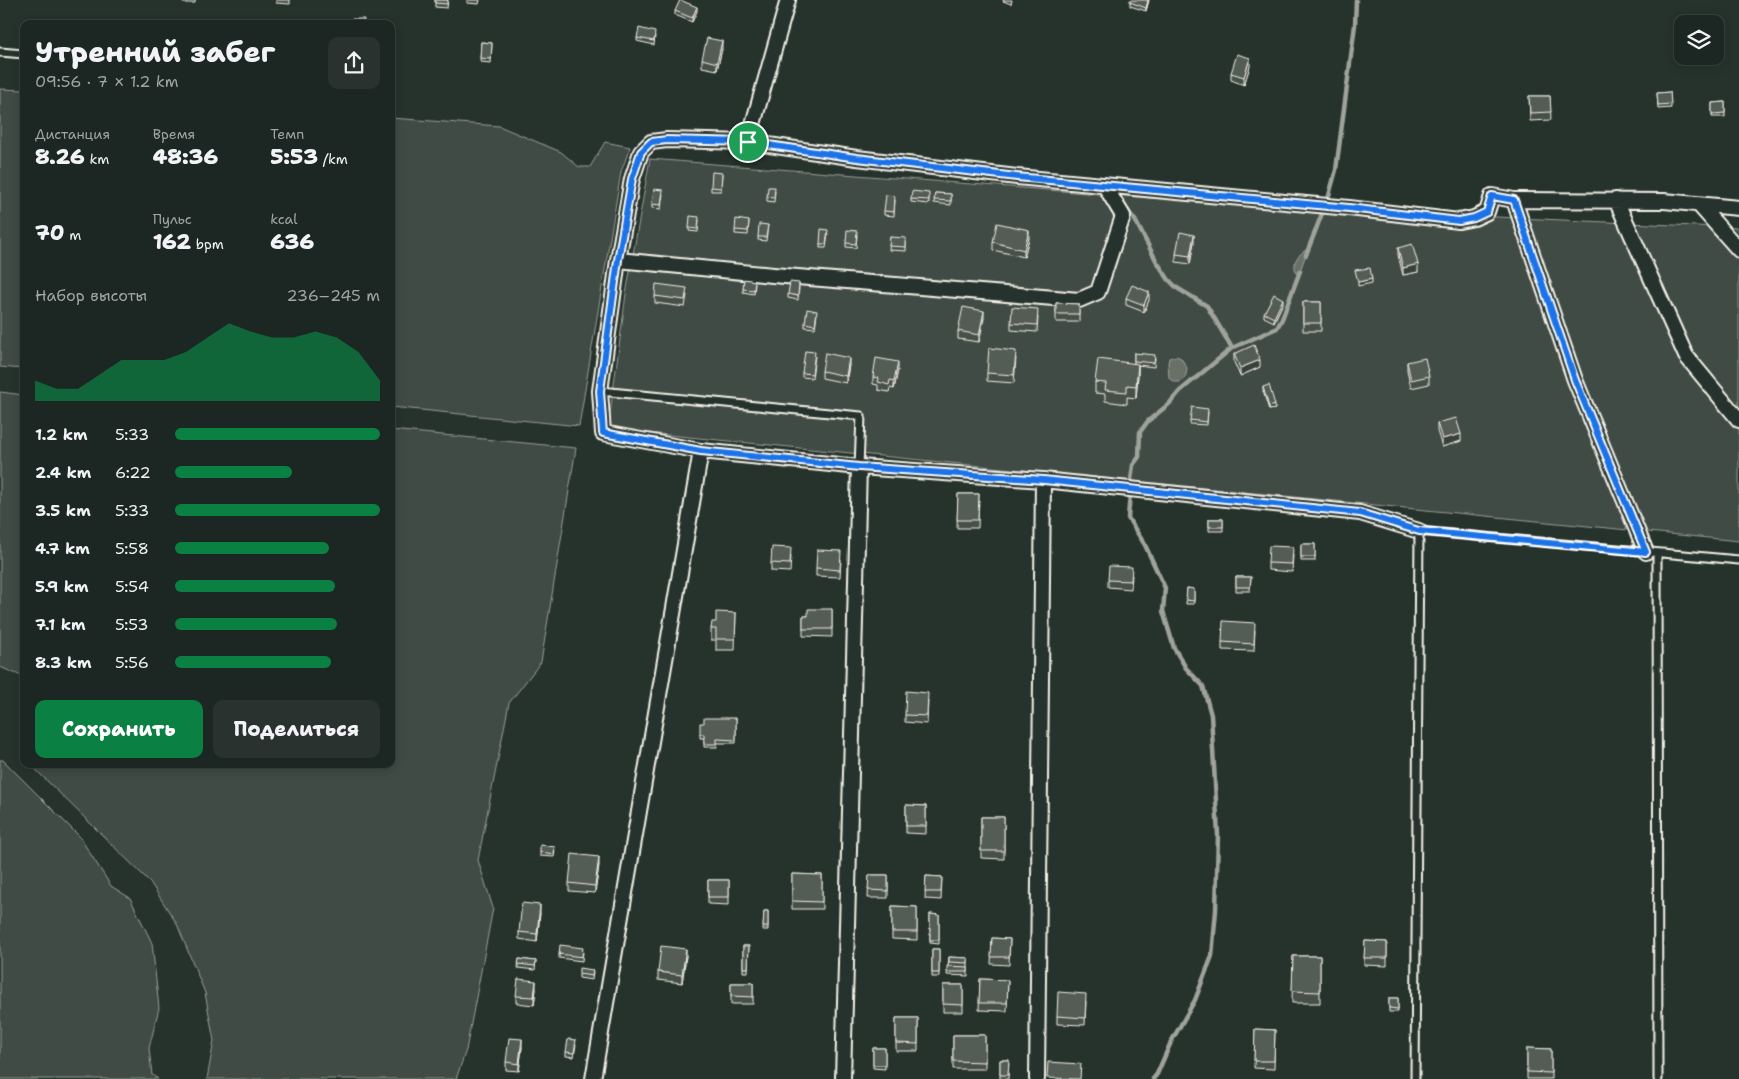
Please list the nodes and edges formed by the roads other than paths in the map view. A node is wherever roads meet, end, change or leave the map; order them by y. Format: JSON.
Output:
{"nodes":[{"id":1,"x":788,"y":0,"type":"edge"},
{"id":2,"x":0,"y":52,"type":"edge"},
{"id":3,"x":20,"y":54,"type":"edge"},
{"id":4,"x":748,"y":142,"type":"junction"},
{"id":5,"x":1105,"y":186,"type":"junction"},
{"id":6,"x":1514,"y":200,"type":"junction"},
{"id":7,"x":1616,"y":200,"type":"junction"},
{"id":8,"x":1700,"y":206,"type":"junction"},
{"id":9,"x":1739,"y":208,"type":"edge"},
{"id":10,"x":1739,"y":250,"type":"edge"},
{"id":11,"x":618,"y":260,"type":"junction"},
{"id":12,"x":600,"y":391,"type":"junction"},
{"id":13,"x":1739,"y":420,"type":"edge"},
{"id":14,"x":701,"y":451,"type":"junction"},
{"id":15,"x":859,"y":467,"type":"junction"},
{"id":16,"x":1044,"y":480,"type":"junction"},
{"id":17,"x":1419,"y":531,"type":"junction"},
{"id":18,"x":1651,"y":553,"type":"junction"},
{"id":19,"x":1739,"y":560,"type":"edge"},
{"id":20,"x":594,"y":1079,"type":"edge"},
{"id":21,"x":843,"y":1079,"type":"edge"},
{"id":22,"x":1036,"y":1079,"type":"edge"},
{"id":23,"x":1415,"y":1079,"type":"edge"},
{"id":24,"x":1658,"y":1079,"type":"edge"}],
"edges":[{"from":1,"to":4,"type":"street"},
{"from":2,"to":3,"type":"lane"},
{"from":4,"to":5,"type":"street"},
{"from":4,"to":11,"type":"street"},
{"from":5,"to":6,"type":"street"},
{"from":5,"to":11,"type":"street"},
{"from":6,"to":7,"type":"street"},
{"from":6,"to":18,"type":"street"},
{"from":7,"to":8,"type":"street"},
{"from":7,"to":13,"type":"street"},
{"from":8,"to":9,"type":"street"},
{"from":8,"to":10,"type":"street"},
{"from":11,"to":12,"type":"street"},
{"from":12,"to":14,"type":"street"},
{"from":12,"to":15,"type":"lane"},
{"from":14,"to":15,"type":"street"},
{"from":14,"to":20,"type":"street"},
{"from":15,"to":16,"type":"street"},
{"from":15,"to":21,"type":"street"},
{"from":16,"to":17,"type":"street"},
{"from":16,"to":22,"type":"street"},
{"from":17,"to":18,"type":"lane"},
{"from":17,"to":23,"type":"lane"},
{"from":18,"to":19,"type":"lane"},
{"from":18,"to":24,"type":"lane"}]}
